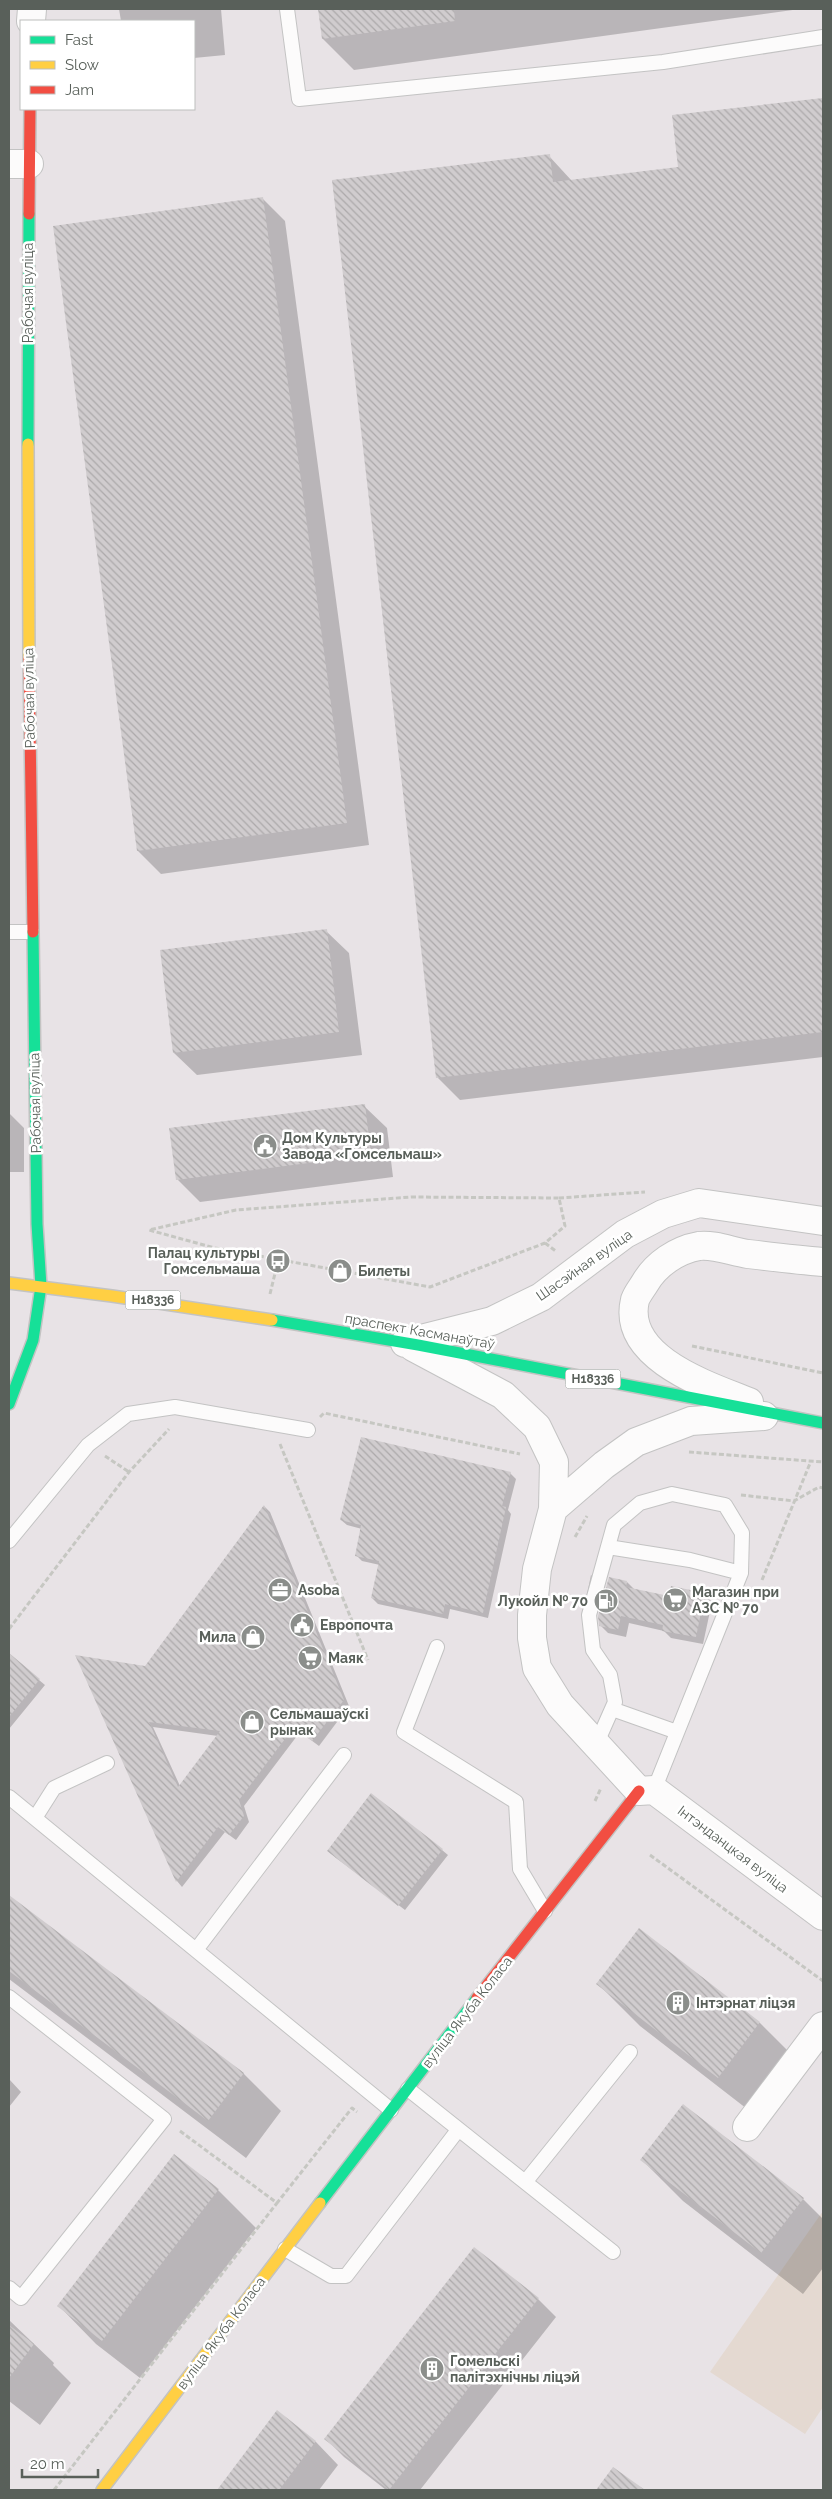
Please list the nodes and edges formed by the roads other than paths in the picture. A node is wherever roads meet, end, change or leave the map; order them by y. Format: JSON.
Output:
{"nodes":[{"id":1,"x":287,"y":9,"type":"edge"},
{"id":2,"x":823,"y":37,"type":"edge"},
{"id":3,"x":30,"y":110,"type":"edge"},
{"id":4,"x":19,"y":164,"type":"edge"},
{"id":5,"x":9,"y":932,"type":"edge"},
{"id":6,"x":32,"y":932,"type":"junction"},
{"id":7,"x":823,"y":1222,"type":"edge"},
{"id":8,"x":823,"y":1262,"type":"edge"},
{"id":9,"x":9,"y":1283,"type":"edge"},
{"id":10,"x":42,"y":1286,"type":"junction"},
{"id":11,"x":405,"y":1343,"type":"junction"},
{"id":12,"x":9,"y":1404,"type":"edge"},
{"id":13,"x":780,"y":1415,"type":"junction"},
{"id":14,"x":823,"y":1423,"type":"edge"},
{"id":15,"x":308,"y":1430,"type":"road end"},
{"id":16,"x":553,"y":1509,"type":"junction"},
{"id":17,"x":9,"y":1541,"type":"edge"},
{"id":18,"x":608,"y":1547,"type":"junction"},
{"id":19,"x":740,"y":1573,"type":"junction"},
{"id":20,"x":437,"y":1647,"type":"dead end"},
{"id":21,"x":612,"y":1709,"type":"junction"},
{"id":22,"x":677,"y":1732,"type":"junction"},
{"id":23,"x":596,"y":1745,"type":"junction"},
{"id":24,"x":344,"y":1755,"type":"dead end"},
{"id":25,"x":107,"y":1763,"type":"dead end"},
{"id":26,"x":646,"y":1791,"type":"junction"},
{"id":27,"x":9,"y":1797,"type":"edge"},
{"id":28,"x":35,"y":1818,"type":"junction"},
{"id":29,"x":545,"y":1911,"type":"junction"},
{"id":30,"x":823,"y":1916,"type":"edge"},
{"id":31,"x":196,"y":1950,"type":"junction"},
{"id":32,"x":9,"y":1997,"type":"edge"},
{"id":33,"x":823,"y":2026,"type":"edge"},
{"id":34,"x":630,"y":2052,"type":"dead end"},
{"id":35,"x":408,"y":2089,"type":"junction"},
{"id":36,"x":391,"y":2110,"type":"junction"},
{"id":37,"x":747,"y":2127,"type":"dead end"},
{"id":38,"x":458,"y":2130,"type":"junction"},
{"id":39,"x":526,"y":2181,"type":"junction"},
{"id":40,"x":284,"y":2249,"type":"junction"},
{"id":41,"x":612,"y":2252,"type":"dead end"},
{"id":42,"x":9,"y":2288,"type":"edge"},
{"id":43,"x":102,"y":2490,"type":"edge"}],
"edges":[{"from":1,"to":2,"type":"lane"},
{"from":3,"to":4,"type":"street","name":"Рабочая вуліца"},
{"from":4,"to":6,"type":"street","name":"Рабочая вуліца"},
{"from":5,"to":6,"type":"lane"},
{"from":6,"to":10,"type":"street","name":"Рабочая вуліца"},
{"from":7,"to":11,"type":"street","name":"Шасэйная вуліца"},
{"from":8,"to":13,"type":"street"},
{"from":9,"to":10,"type":"street","name":"праспект Касманаўтаў","number":"Н18336"},
{"from":10,"to":11,"type":"street","name":"праспект Касманаўтаў","number":"Н18336"},
{"from":10,"to":12,"type":"street","name":"Рабочая вуліца"},
{"from":11,"to":13,"type":"street","name":"праспект Касманаўтаў","number":"Н18336"},
{"from":11,"to":16,"type":"street"},
{"from":13,"to":14,"type":"street","name":"праспект Касманаўтаў","number":"Н18336"},
{"from":13,"to":16,"type":"street"},
{"from":15,"to":17,"type":"lane"},
{"from":16,"to":23,"type":"street"},
{"from":18,"to":19,"type":"lane"},
{"from":18,"to":19,"type":"lane"},
{"from":18,"to":21,"type":"lane"},
{"from":19,"to":22,"type":"lane"},
{"from":20,"to":29,"type":"lane"},
{"from":21,"to":22,"type":"lane"},
{"from":21,"to":23,"type":"lane"},
{"from":22,"to":26,"type":"lane"},
{"from":23,"to":26,"type":"street"},
{"from":24,"to":31,"type":"lane"},
{"from":25,"to":28,"type":"lane"},
{"from":26,"to":29,"type":"street","name":"вуліца Якуба Коласа"},
{"from":26,"to":30,"type":"street","name":"Інтэнданцкая вуліца"},
{"from":27,"to":28,"type":"lane"},
{"from":28,"to":31,"type":"lane"},
{"from":29,"to":35,"type":"street","name":"вуліца Якуба Коласа"},
{"from":31,"to":36,"type":"lane"},
{"from":32,"to":42,"type":"lane"},
{"from":33,"to":37,"type":"street"},
{"from":34,"to":39,"type":"lane"},
{"from":35,"to":36,"type":"street","name":"вуліца Якуба Коласа"},
{"from":35,"to":38,"type":"lane"},
{"from":36,"to":40,"type":"street","name":"вуліца Якуба Коласа"},
{"from":38,"to":39,"type":"lane"},
{"from":38,"to":40,"type":"lane"},
{"from":39,"to":41,"type":"lane"},
{"from":40,"to":43,"type":"street","name":"вуліца Якуба Коласа"}]}
